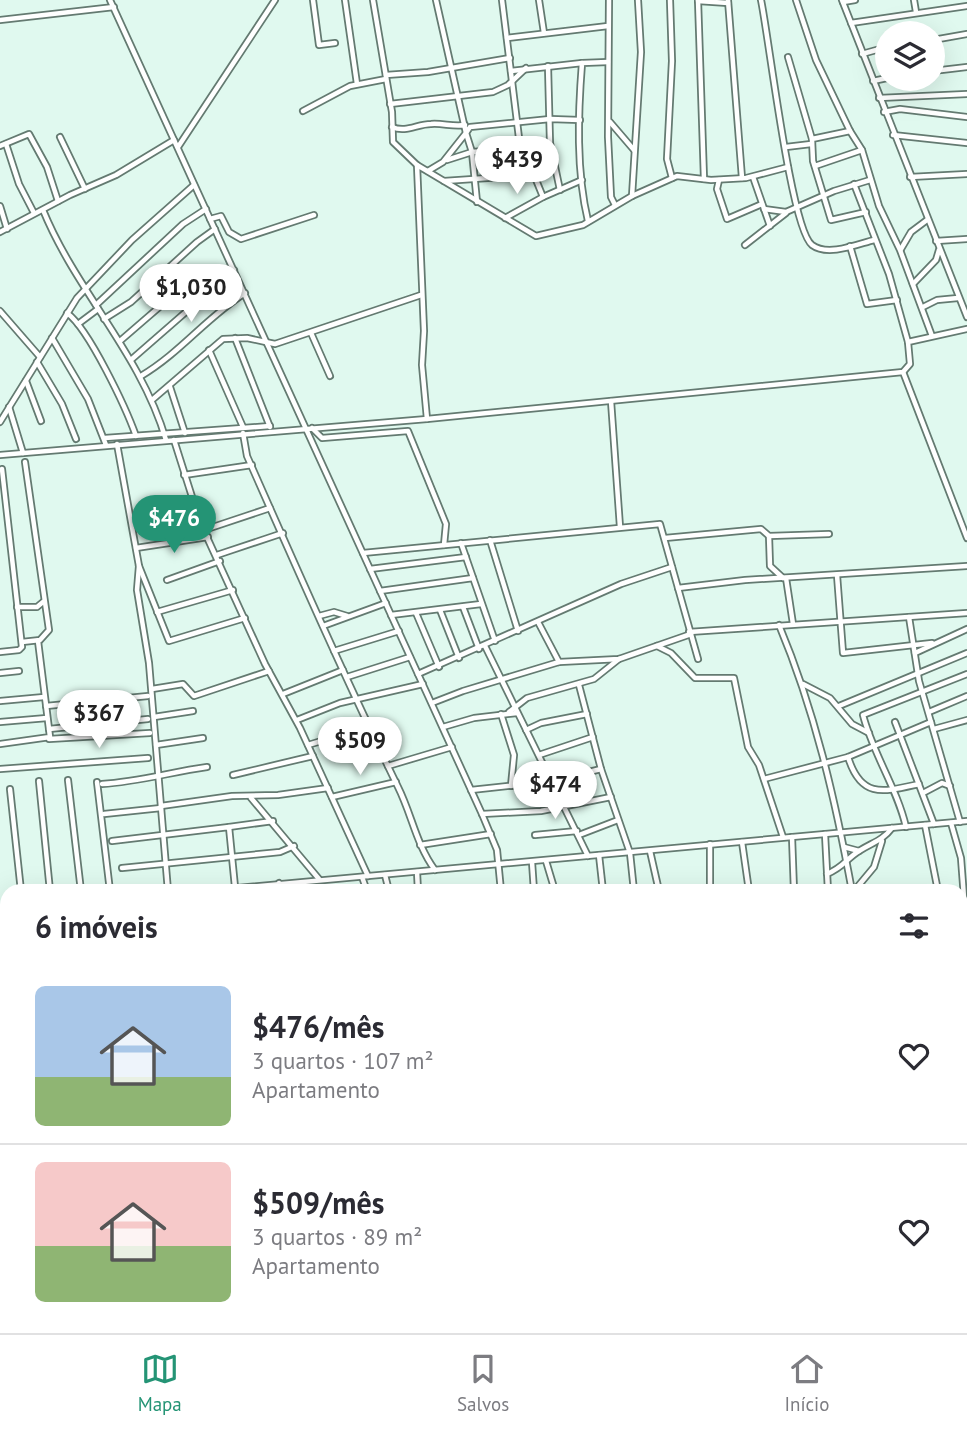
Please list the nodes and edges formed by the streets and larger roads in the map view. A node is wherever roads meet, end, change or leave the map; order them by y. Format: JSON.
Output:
{"nodes":[{"id":1,"x":110,"y":0,"type":"edge"},
{"id":2,"x":275,"y":0,"type":"edge"},
{"id":3,"x":313,"y":0,"type":"edge"},
{"id":4,"x":345,"y":0,"type":"edge"},
{"id":5,"x":373,"y":0,"type":"edge"},
{"id":6,"x":436,"y":0,"type":"edge"},
{"id":7,"x":502,"y":0,"type":"edge"},
{"id":8,"x":539,"y":0,"type":"edge"},
{"id":9,"x":609,"y":0,"type":"edge"},
{"id":10,"x":638,"y":0,"type":"edge"},
{"id":11,"x":670,"y":0,"type":"edge"},
{"id":12,"x":761,"y":0,"type":"edge"},
{"id":13,"x":796,"y":0,"type":"edge"},
{"id":14,"x":855,"y":0,"type":"edge"},
{"id":15,"x":915,"y":0,"type":"edge"},
{"id":16,"x":698,"y":1,"type":"edge"},
{"id":17,"x":843,"y":1,"type":"edge"},
{"id":18,"x":728,"y":2,"type":"edge"},
{"id":19,"x":967,"y":6,"type":"edge"},
{"id":20,"x":114,"y":7,"type":"junction"},
{"id":21,"x":916,"y":12,"type":"junction"},
{"id":22,"x":0,"y":20,"type":"edge"},
{"id":23,"x":851,"y":23,"type":"junction"},
{"id":24,"x":608,"y":26,"type":"junction"},
{"id":25,"x":544,"y":33,"type":"junction"},
{"id":26,"x":967,"y":34,"type":"edge"},
{"id":27,"x":507,"y":38,"type":"junction"},
{"id":28,"x":945,"y":38,"type":"edge"},
{"id":29,"x":335,"y":43,"type":"dead end"},
{"id":30,"x":875,"y":50,"type":"edge"},
{"id":31,"x":862,"y":54,"type":"junction"},
{"id":32,"x":788,"y":57,"type":"dead end"},
{"id":33,"x":510,"y":58,"type":"junction"},
{"id":34,"x":608,"y":62,"type":"junction"},
{"id":35,"x":582,"y":63,"type":"junction"},
{"id":36,"x":451,"y":66,"type":"junction"},
{"id":37,"x":548,"y":66,"type":"junction"},
{"id":38,"x":967,"y":67,"type":"edge"},
{"id":39,"x":526,"y":68,"type":"junction"},
{"id":40,"x":945,"y":70,"type":"edge"},
{"id":41,"x":512,"y":71,"type":"junction"},
{"id":42,"x":386,"y":77,"type":"junction"},
{"id":43,"x":873,"y":81,"type":"joint"},
{"id":44,"x":512,"y":82,"type":"junction"},
{"id":45,"x":357,"y":84,"type":"junction"},
{"id":46,"x":967,"y":94,"type":"edge"},
{"id":47,"x":460,"y":95,"type":"junction"},
{"id":48,"x":879,"y":98,"type":"junction"},
{"id":49,"x":390,"y":104,"type":"junction"},
{"id":50,"x":303,"y":111,"type":"dead end"},
{"id":51,"x":884,"y":112,"type":"junction"},
{"id":52,"x":967,"y":117,"type":"edge"},
{"id":53,"x":550,"y":119,"type":"junction"},
{"id":54,"x":580,"y":120,"type":"junction"},
{"id":55,"x":516,"y":121,"type":"junction"},
{"id":56,"x":610,"y":122,"type":"junction"},
{"id":57,"x":465,"y":125,"type":"junction"},
{"id":58,"x":392,"y":127,"type":"junction"},
{"id":59,"x":850,"y":131,"type":"junction"},
{"id":60,"x":466,"y":133,"type":"junction"},
{"id":61,"x":893,"y":135,"type":"junction"},
{"id":62,"x":60,"y":137,"type":"dead end"},
{"id":63,"x":174,"y":140,"type":"junction"},
{"id":64,"x":811,"y":141,"type":"junction"},
{"id":65,"x":967,"y":143,"type":"edge"},
{"id":66,"x":3,"y":145,"type":"edge"},
{"id":67,"x":786,"y":147,"type":"junction"},
{"id":68,"x":178,"y":148,"type":"junction"},
{"id":69,"x":522,"y":148,"type":"junction"},
{"id":70,"x":634,"y":150,"type":"junction"},
{"id":71,"x":862,"y":150,"type":"junction"},
{"id":72,"x":472,"y":152,"type":"junction"},
{"id":73,"x":443,"y":162,"type":"junction"},
{"id":74,"x":417,"y":165,"type":"junction"},
{"id":75,"x":814,"y":166,"type":"junction"},
{"id":76,"x":788,"y":167,"type":"junction"},
{"id":77,"x":428,"y":171,"type":"junction"},
{"id":78,"x":967,"y":174,"type":"edge"},
{"id":79,"x":517,"y":176,"type":"dead end"},
{"id":80,"x":753,"y":177,"type":"junction"},
{"id":81,"x":910,"y":177,"type":"junction"},
{"id":82,"x":672,"y":178,"type":"junction"},
{"id":83,"x":742,"y":178,"type":"junction"},
{"id":84,"x":704,"y":179,"type":"junction"},
{"id":85,"x":476,"y":180,"type":"junction"},
{"id":86,"x":582,"y":180,"type":"junction"},
{"id":87,"x":720,"y":180,"type":"junction"},
{"id":88,"x":870,"y":180,"type":"junction"},
{"id":89,"x":443,"y":181,"type":"junction"},
{"id":90,"x":854,"y":184,"type":"junction"},
{"id":91,"x":194,"y":185,"type":"junction"},
{"id":92,"x":85,"y":189,"type":"junction"},
{"id":93,"x":560,"y":190,"type":"junction"},
{"id":94,"x":824,"y":195,"type":"junction"},
{"id":95,"x":632,"y":196,"type":"junction"},
{"id":96,"x":543,"y":197,"type":"junction"},
{"id":97,"x":58,"y":201,"type":"junction"},
{"id":98,"x":477,"y":202,"type":"junction"},
{"id":99,"x":615,"y":205,"type":"junction"},
{"id":100,"x":0,"y":206,"type":"edge"},
{"id":101,"x":763,"y":206,"type":"junction"},
{"id":102,"x":798,"y":207,"type":"junction"},
{"id":103,"x":43,"y":209,"type":"junction"},
{"id":104,"x":205,"y":209,"type":"junction"},
{"id":105,"x":786,"y":212,"type":"junction"},
{"id":106,"x":866,"y":212,"type":"junction"},
{"id":107,"x":34,"y":213,"type":"junction"},
{"id":108,"x":314,"y":215,"type":"dead end"},
{"id":109,"x":210,"y":219,"type":"junction"},
{"id":110,"x":505,"y":219,"type":"junction"},
{"id":111,"x":928,"y":220,"type":"junction"},
{"id":112,"x":588,"y":221,"type":"junction"},
{"id":113,"x":770,"y":226,"type":"junction"},
{"id":114,"x":7,"y":229,"type":"junction"},
{"id":115,"x":215,"y":229,"type":"junction"},
{"id":116,"x":0,"y":232,"type":"edge"},
{"id":117,"x":967,"y":239,"type":"edge"},
{"id":118,"x":874,"y":240,"type":"junction"},
{"id":119,"x":936,"y":241,"type":"junction"},
{"id":120,"x":745,"y":245,"type":"dead end"},
{"id":121,"x":850,"y":246,"type":"junction"},
{"id":122,"x":900,"y":250,"type":"junction"},
{"id":123,"x":940,"y":250,"type":"junction"},
{"id":124,"x":234,"y":270,"type":"junction"},
{"id":125,"x":913,"y":284,"type":"junction"},
{"id":126,"x":86,"y":289,"type":"junction"},
{"id":127,"x":245,"y":293,"type":"junction"},
{"id":128,"x":421,"y":295,"type":"junction"},
{"id":129,"x":958,"y":298,"type":"junction"},
{"id":130,"x":897,"y":300,"type":"junction"},
{"id":131,"x":164,"y":303,"type":"dead end"},
{"id":132,"x":97,"y":307,"type":"junction"},
{"id":133,"x":923,"y":307,"type":"junction"},
{"id":134,"x":0,"y":311,"type":"edge"},
{"id":135,"x":67,"y":313,"type":"junction"},
{"id":136,"x":967,"y":317,"type":"edge"},
{"id":137,"x":104,"y":319,"type":"junction"},
{"id":138,"x":78,"y":324,"type":"junction"},
{"id":139,"x":967,"y":329,"type":"edge"},
{"id":140,"x":311,"y":333,"type":"junction"},
{"id":141,"x":932,"y":336,"type":"junction"},
{"id":142,"x":235,"y":337,"type":"junction"},
{"id":143,"x":52,"y":338,"type":"junction"},
{"id":144,"x":120,"y":341,"type":"junction"},
{"id":145,"x":908,"y":342,"type":"junction"},
{"id":146,"x":268,"y":345,"type":"junction"},
{"id":147,"x":209,"y":350,"type":"junction"},
{"id":148,"x":38,"y":359,"type":"junction"},
{"id":149,"x":132,"y":359,"type":"junction"},
{"id":150,"x":903,"y":372,"type":"junction"},
{"id":151,"x":141,"y":376,"type":"junction"},
{"id":152,"x":330,"y":376,"type":"dead end"},
{"id":153,"x":25,"y":381,"type":"junction"},
{"id":154,"x":170,"y":387,"type":"junction"},
{"id":155,"x":152,"y":400,"type":"junction"},
{"id":156,"x":611,"y":401,"type":"junction"},
{"id":157,"x":9,"y":407,"type":"junction"},
{"id":158,"x":427,"y":419,"type":"junction"},
{"id":159,"x":41,"y":421,"type":"dead end"},
{"id":160,"x":0,"y":422,"type":"edge"},
{"id":161,"x":271,"y":429,"type":"junction"},
{"id":162,"x":309,"y":429,"type":"junction"},
{"id":163,"x":243,"y":430,"type":"junction"},
{"id":164,"x":185,"y":433,"type":"junction"},
{"id":165,"x":164,"y":434,"type":"junction"},
{"id":166,"x":136,"y":436,"type":"junction"},
{"id":167,"x":105,"y":438,"type":"junction"},
{"id":168,"x":76,"y":439,"type":"dead end"},
{"id":169,"x":166,"y":440,"type":"junction"},
{"id":170,"x":174,"y":440,"type":"junction"},
{"id":171,"x":117,"y":444,"type":"junction"},
{"id":172,"x":106,"y":445,"type":"junction"},
{"id":173,"x":23,"y":453,"type":"junction"},
{"id":174,"x":0,"y":454,"type":"edge"},
{"id":175,"x":25,"y":462,"type":"dead end"},
{"id":176,"x":252,"y":465,"type":"junction"},
{"id":177,"x":2,"y":469,"type":"dead end"},
{"id":178,"x":184,"y":475,"type":"junction"},
{"id":179,"x":271,"y":508,"type":"junction"},
{"id":180,"x":195,"y":509,"type":"junction"},
{"id":181,"x":132,"y":523,"type":"junction"},
{"id":182,"x":620,"y":527,"type":"junction"},
{"id":183,"x":204,"y":530,"type":"junction"},
{"id":184,"x":283,"y":533,"type":"junction"},
{"id":185,"x":830,"y":534,"type":"dead end"},
{"id":186,"x":208,"y":537,"type":"junction"},
{"id":187,"x":769,"y":537,"type":"junction"},
{"id":188,"x":665,"y":538,"type":"junction"},
{"id":189,"x":967,"y":538,"type":"edge"},
{"id":190,"x":490,"y":540,"type":"junction"},
{"id":191,"x":461,"y":542,"type":"junction"},
{"id":192,"x":444,"y":545,"type":"junction"},
{"id":193,"x":136,"y":548,"type":"junction"},
{"id":194,"x":363,"y":553,"type":"junction"},
{"id":195,"x":217,"y":555,"type":"junction"},
{"id":196,"x":466,"y":556,"type":"junction"},
{"id":197,"x":220,"y":561,"type":"junction"},
{"id":198,"x":139,"y":566,"type":"junction"},
{"id":199,"x":967,"y":566,"type":"edge"},
{"id":200,"x":672,"y":567,"type":"junction"},
{"id":201,"x":370,"y":569,"type":"junction"},
{"id":202,"x":837,"y":575,"type":"junction"},
{"id":203,"x":472,"y":578,"type":"junction"},
{"id":204,"x":785,"y":578,"type":"junction"},
{"id":205,"x":167,"y":580,"type":"dead end"},
{"id":206,"x":678,"y":588,"type":"junction"},
{"id":207,"x":233,"y":590,"type":"junction"},
{"id":208,"x":380,"y":591,"type":"junction"},
{"id":209,"x":43,"y":601,"type":"junction"},
{"id":210,"x":386,"y":603,"type":"junction"},
{"id":211,"x":481,"y":604,"type":"junction"},
{"id":212,"x":17,"y":607,"type":"junction"},
{"id":213,"x":463,"y":607,"type":"junction"},
{"id":214,"x":440,"y":610,"type":"junction"},
{"id":215,"x":157,"y":612,"type":"junction"},
{"id":216,"x":416,"y":612,"type":"junction"},
{"id":217,"x":967,"y":612,"type":"edge"},
{"id":218,"x":391,"y":615,"type":"junction"},
{"id":219,"x":318,"y":617,"type":"junction"},
{"id":220,"x":348,"y":617,"type":"junction"},
{"id":221,"x":909,"y":617,"type":"junction"},
{"id":222,"x":245,"y":618,"type":"junction"},
{"id":223,"x":538,"y":622,"type":"junction"},
{"id":224,"x":841,"y":622,"type":"junction"},
{"id":225,"x":793,"y":624,"type":"junction"},
{"id":226,"x":779,"y":625,"type":"junction"},
{"id":227,"x":323,"y":626,"type":"junction"},
{"id":228,"x":967,"y":629,"type":"edge"},
{"id":229,"x":399,"y":631,"type":"junction"},
{"id":230,"x":518,"y":631,"type":"junction"},
{"id":231,"x":690,"y":633,"type":"junction"},
{"id":232,"x":38,"y":640,"type":"junction"},
{"id":233,"x":495,"y":641,"type":"junction"},
{"id":234,"x":22,"y":642,"type":"junction"},
{"id":235,"x":932,"y":643,"type":"junction"},
{"id":236,"x":913,"y":644,"type":"junction"},
{"id":237,"x":485,"y":646,"type":"junction"},
{"id":238,"x":656,"y":646,"type":"junction"},
{"id":239,"x":479,"y":649,"type":"junction"},
{"id":240,"x":334,"y":651,"type":"junction"},
{"id":241,"x":0,"y":652,"type":"edge"},
{"id":242,"x":915,"y":653,"type":"junction"},
{"id":243,"x":967,"y":653,"type":"edge"},
{"id":244,"x":410,"y":657,"type":"junction"},
{"id":245,"x":459,"y":658,"type":"junction"},
{"id":246,"x":619,"y":659,"type":"junction"},
{"id":247,"x":698,"y":659,"type":"dead end"},
{"id":248,"x":559,"y":662,"type":"junction"},
{"id":249,"x":439,"y":667,"type":"junction"},
{"id":250,"x":343,"y":670,"type":"junction"},
{"id":251,"x":19,"y":671,"type":"dead end"},
{"id":252,"x":269,"y":671,"type":"junction"},
{"id":253,"x":0,"y":673,"type":"edge"},
{"id":254,"x":917,"y":673,"type":"junction"},
{"id":255,"x":418,"y":674,"type":"junction"},
{"id":256,"x":967,"y":674,"type":"edge"},
{"id":257,"x":347,"y":677,"type":"junction"},
{"id":258,"x":502,"y":680,"type":"junction"},
{"id":259,"x":423,"y":684,"type":"junction"},
{"id":260,"x":803,"y":684,"type":"junction"},
{"id":261,"x":579,"y":685,"type":"junction"},
{"id":262,"x":152,"y":689,"type":"junction"},
{"id":263,"x":922,"y":692,"type":"junction"},
{"id":264,"x":283,"y":694,"type":"junction"},
{"id":265,"x":148,"y":696,"type":"dead end"},
{"id":266,"x":967,"y":696,"type":"edge"},
{"id":267,"x":44,"y":697,"type":"junction"},
{"id":268,"x":356,"y":699,"type":"junction"},
{"id":269,"x":0,"y":701,"type":"edge"},
{"id":270,"x":432,"y":703,"type":"junction"},
{"id":271,"x":46,"y":706,"type":"junction"},
{"id":272,"x":516,"y":706,"type":"junction"},
{"id":273,"x":839,"y":706,"type":"junction"},
{"id":274,"x":192,"y":711,"type":"dead end"},
{"id":275,"x":509,"y":712,"type":"junction"},
{"id":276,"x":929,"y":712,"type":"junction"},
{"id":277,"x":517,"y":713,"type":"junction"},
{"id":278,"x":501,"y":714,"type":"junction"},
{"id":279,"x":587,"y":714,"type":"junction"},
{"id":280,"x":47,"y":718,"type":"junction"},
{"id":281,"x":151,"y":718,"type":"junction"},
{"id":282,"x":296,"y":720,"type":"junction"},
{"id":283,"x":967,"y":720,"type":"edge"},
{"id":284,"x":0,"y":722,"type":"edge"},
{"id":285,"x":895,"y":722,"type":"dead end"},
{"id":286,"x":932,"y":722,"type":"junction"},
{"id":287,"x":368,"y":727,"type":"junction"},
{"id":288,"x":443,"y":727,"type":"junction"},
{"id":289,"x":49,"y":729,"type":"junction"},
{"id":290,"x":934,"y":729,"type":"junction"},
{"id":291,"x":526,"y":730,"type":"junction"},
{"id":292,"x":150,"y":733,"type":"dead end"},
{"id":293,"x":870,"y":734,"type":"junction"},
{"id":294,"x":901,"y":736,"type":"junction"},
{"id":295,"x":593,"y":737,"type":"junction"},
{"id":296,"x":203,"y":738,"type":"dead end"},
{"id":297,"x":49,"y":739,"type":"junction"},
{"id":298,"x":0,"y":744,"type":"edge"},
{"id":299,"x":156,"y":745,"type":"junction"},
{"id":300,"x":308,"y":745,"type":"junction"},
{"id":301,"x":452,"y":747,"type":"junction"},
{"id":302,"x":874,"y":747,"type":"junction"},
{"id":303,"x":539,"y":755,"type":"junction"},
{"id":304,"x":313,"y":756,"type":"junction"},
{"id":305,"x":848,"y":757,"type":"junction"},
{"id":306,"x":148,"y":758,"type":"dead end"},
{"id":307,"x":826,"y":764,"type":"junction"},
{"id":308,"x":388,"y":766,"type":"junction"},
{"id":309,"x":207,"y":767,"type":"dead end"},
{"id":310,"x":0,"y":769,"type":"edge"},
{"id":311,"x":601,"y":769,"type":"junction"},
{"id":312,"x":159,"y":774,"type":"junction"},
{"id":313,"x":233,"y":775,"type":"dead end"},
{"id":314,"x":565,"y":778,"type":"junction"},
{"id":315,"x":764,"y":779,"type":"junction"},
{"id":316,"x":68,"y":780,"type":"dead end"},
{"id":317,"x":39,"y":781,"type":"dead end"},
{"id":318,"x":552,"y":781,"type":"junction"},
{"id":319,"x":396,"y":782,"type":"junction"},
{"id":320,"x":919,"y":784,"type":"junction"},
{"id":321,"x":511,"y":786,"type":"junction"},
{"id":322,"x":951,"y":787,"type":"junction"},
{"id":323,"x":328,"y":788,"type":"junction"},
{"id":324,"x":892,"y":788,"type":"junction"},
{"id":325,"x":10,"y":789,"type":"dead end"},
{"id":326,"x":471,"y":790,"type":"junction"},
{"id":327,"x":557,"y":792,"type":"junction"},
{"id":328,"x":923,"y":793,"type":"junction"},
{"id":329,"x":250,"y":797,"type":"junction"},
{"id":330,"x":332,"y":797,"type":"junction"},
{"id":331,"x":611,"y":797,"type":"junction"},
{"id":332,"x":161,"y":807,"type":"junction"},
{"id":333,"x":565,"y":807,"type":"junction"},
{"id":334,"x":104,"y":814,"type":"dead end"},
{"id":335,"x":482,"y":814,"type":"junction"},
{"id":336,"x":618,"y":820,"type":"junction"},
{"id":337,"x":274,"y":821,"type":"junction"},
{"id":338,"x":967,"y":821,"type":"edge"},
{"id":339,"x":960,"y":822,"type":"junction"},
{"id":340,"x":951,"y":823,"type":"junction"},
{"id":341,"x":934,"y":824,"type":"junction"},
{"id":342,"x":925,"y":825,"type":"junction"},
{"id":343,"x":229,"y":827,"type":"junction"},
{"id":344,"x":906,"y":827,"type":"junction"},
{"id":345,"x":892,"y":828,"type":"junction"},
{"id":346,"x":578,"y":833,"type":"junction"},
{"id":347,"x":165,"y":834,"type":"junction"},
{"id":348,"x":491,"y":834,"type":"junction"},
{"id":349,"x":825,"y":834,"type":"junction"},
{"id":350,"x":841,"y":834,"type":"junction"},
{"id":351,"x":535,"y":835,"type":"dead end"},
{"id":352,"x":792,"y":836,"type":"junction"},
{"id":353,"x":783,"y":837,"type":"junction"},
{"id":354,"x":882,"y":840,"type":"junction"},
{"id":355,"x":111,"y":841,"type":"dead end"},
{"id":356,"x":742,"y":842,"type":"junction"},
{"id":357,"x":710,"y":844,"type":"junction"},
{"id":358,"x":420,"y":845,"type":"junction"},
{"id":359,"x":294,"y":846,"type":"junction"},
{"id":360,"x":844,"y":847,"type":"junction"},
{"id":361,"x":650,"y":850,"type":"junction"},
{"id":362,"x":859,"y":851,"type":"junction"},
{"id":363,"x":630,"y":853,"type":"junction"},
{"id":364,"x":599,"y":855,"type":"junction"},
{"id":365,"x":588,"y":856,"type":"junction"},
{"id":366,"x":232,"y":857,"type":"junction"},
{"id":367,"x":427,"y":859,"type":"junction"},
{"id":368,"x":546,"y":860,"type":"junction"},
{"id":369,"x":532,"y":862,"type":"junction"},
{"id":370,"x":166,"y":863,"type":"junction"},
{"id":371,"x":847,"y":864,"type":"junction"},
{"id":372,"x":500,"y":865,"type":"junction"},
{"id":373,"x":122,"y":868,"type":"dead end"},
{"id":374,"x":435,"y":870,"type":"junction"},
{"id":375,"x":421,"y":872,"type":"junction"},
{"id":376,"x":827,"y":874,"type":"junction"},
{"id":377,"x":385,"y":875,"type":"junction"},
{"id":378,"x":365,"y":876,"type":"junction"},
{"id":379,"x":320,"y":880,"type":"junction"},
{"id":380,"x":279,"y":883,"type":"joint"},
{"id":381,"x":20,"y":884,"type":"edge"},
{"id":382,"x":49,"y":884,"type":"edge"},
{"id":383,"x":80,"y":884,"type":"edge"},
{"id":384,"x":109,"y":884,"type":"edge"},
{"id":385,"x":168,"y":884,"type":"edge"},
{"id":386,"x":235,"y":884,"type":"edge"},
{"id":387,"x":270,"y":884,"type":"edge"},
{"id":388,"x":366,"y":884,"type":"edge"},
{"id":389,"x":387,"y":884,"type":"edge"},
{"id":390,"x":419,"y":884,"type":"edge"},
{"id":391,"x":501,"y":884,"type":"edge"},
{"id":392,"x":534,"y":884,"type":"edge"},
{"id":393,"x":553,"y":884,"type":"edge"},
{"id":394,"x":602,"y":884,"type":"edge"},
{"id":395,"x":633,"y":884,"type":"edge"},
{"id":396,"x":657,"y":884,"type":"edge"},
{"id":397,"x":712,"y":884,"type":"edge"},
{"id":398,"x":746,"y":884,"type":"edge"},
{"id":399,"x":794,"y":884,"type":"edge"},
{"id":400,"x":828,"y":884,"type":"edge"},
{"id":401,"x":851,"y":884,"type":"edge"},
{"id":402,"x":859,"y":884,"type":"edge"},
{"id":403,"x":937,"y":884,"type":"edge"},
{"id":404,"x":963,"y":884,"type":"edge"}],
"edges":[{"from":1,"to":20,"type":"street"},
{"from":2,"to":68,"type":"street"},
{"from":3,"to":29,"type":"street"},
{"from":4,"to":45,"type":"street"},
{"from":5,"to":42,"type":"street"},
{"from":6,"to":36,"type":"street"},
{"from":7,"to":27,"type":"street"},
{"from":8,"to":25,"type":"street"},
{"from":9,"to":24,"type":"street"},
{"from":10,"to":70,"type":"street"},
{"from":11,"to":82,"type":"street"},
{"from":12,"to":67,"type":"street"},
{"from":13,"to":59,"type":"street"},
{"from":14,"to":17,"type":"street"},
{"from":15,"to":21,"type":"street"},
{"from":16,"to":18,"type":"street"},
{"from":16,"to":84,"type":"street"},
{"from":17,"to":23,"type":"street"},
{"from":18,"to":83,"type":"street"},
{"from":19,"to":21,"type":"street"},
{"from":20,"to":22,"type":"street"},
{"from":20,"to":63,"type":"street"},
{"from":21,"to":23,"type":"street"},
{"from":23,"to":31,"type":"street"},
{"from":24,"to":25,"type":"street"},
{"from":24,"to":34,"type":"street"},
{"from":25,"to":27,"type":"street"},
{"from":26,"to":28,"type":"street"},
{"from":27,"to":33,"type":"street"},
{"from":30,"to":31,"type":"street"},
{"from":31,"to":43,"type":"street"},
{"from":32,"to":64,"type":"street"},
{"from":33,"to":36,"type":"street"},
{"from":33,"to":41,"type":"street"},
{"from":34,"to":35,"type":"street"},
{"from":34,"to":56,"type":"street"},
{"from":35,"to":37,"type":"street"},
{"from":35,"to":54,"type":"street"},
{"from":36,"to":42,"type":"street"},
{"from":36,"to":47,"type":"street"},
{"from":37,"to":39,"type":"street"},
{"from":37,"to":53,"type":"street"},
{"from":38,"to":40,"type":"street"},
{"from":39,"to":41,"type":"street"},
{"from":39,"to":44,"type":"street"},
{"from":41,"to":44,"type":"street"},
{"from":42,"to":45,"type":"street"},
{"from":42,"to":49,"type":"street"},
{"from":43,"to":48,"type":"street"},
{"from":44,"to":47,"type":"street"},
{"from":44,"to":55,"type":"street"},
{"from":45,"to":50,"type":"street"},
{"from":46,"to":48,"type":"street"},
{"from":47,"to":49,"type":"street"},
{"from":47,"to":57,"type":"street"},
{"from":48,"to":51,"type":"street"},
{"from":49,"to":58,"type":"street"},
{"from":51,"to":52,"type":"street"},
{"from":51,"to":61,"type":"street"},
{"from":53,"to":54,"type":"street"},
{"from":53,"to":55,"type":"street"},
{"from":53,"to":93,"type":"street"},
{"from":54,"to":86,"type":"street"},
{"from":55,"to":60,"type":"street"},
{"from":55,"to":69,"type":"street"},
{"from":56,"to":70,"type":"street"},
{"from":56,"to":99,"type":"street"},
{"from":57,"to":58,"type":"street"},
{"from":57,"to":60,"type":"street"},
{"from":58,"to":74,"type":"street"},
{"from":59,"to":64,"type":"street"},
{"from":59,"to":71,"type":"street"},
{"from":60,"to":72,"type":"street"},
{"from":60,"to":73,"type":"street"},
{"from":61,"to":65,"type":"street"},
{"from":61,"to":81,"type":"street"},
{"from":62,"to":92,"type":"street"},
{"from":63,"to":68,"type":"street"},
{"from":63,"to":92,"type":"street"},
{"from":64,"to":67,"type":"street"},
{"from":64,"to":75,"type":"street"},
{"from":66,"to":97,"type":"street"},
{"from":66,"to":107,"type":"street"},
{"from":67,"to":76,"type":"street"},
{"from":68,"to":91,"type":"street"},
{"from":69,"to":72,"type":"street"},
{"from":69,"to":96,"type":"street"},
{"from":70,"to":95,"type":"street"},
{"from":71,"to":75,"type":"street"},
{"from":71,"to":88,"type":"street"},
{"from":72,"to":73,"type":"street"},
{"from":72,"to":85,"type":"street"},
{"from":73,"to":77,"type":"street"},
{"from":74,"to":77,"type":"street"},
{"from":74,"to":128,"type":"street"},
{"from":75,"to":94,"type":"street"},
{"from":76,"to":80,"type":"street"},
{"from":76,"to":102,"type":"street"},
{"from":77,"to":89,"type":"street"},
{"from":78,"to":81,"type":"street"},
{"from":79,"to":85,"type":"street"},
{"from":80,"to":83,"type":"street"},
{"from":80,"to":101,"type":"street"},
{"from":81,"to":111,"type":"street"},
{"from":82,"to":84,"type":"street"},
{"from":82,"to":95,"type":"street"},
{"from":83,"to":87,"type":"street"},
{"from":84,"to":87,"type":"street"},
{"from":85,"to":89,"type":"street"},
{"from":85,"to":98,"type":"street"},
{"from":86,"to":93,"type":"street"},
{"from":86,"to":112,"type":"street"},
{"from":87,"to":101,"type":"street"},
{"from":88,"to":90,"type":"street"},
{"from":88,"to":122,"type":"street"},
{"from":89,"to":98,"type":"street"},
{"from":90,"to":94,"type":"street"},
{"from":90,"to":106,"type":"street"},
{"from":91,"to":104,"type":"street"},
{"from":91,"to":126,"type":"street"},
{"from":92,"to":97,"type":"street"},
{"from":93,"to":96,"type":"street"},
{"from":94,"to":102,"type":"street"},
{"from":94,"to":106,"type":"street"},
{"from":95,"to":99,"type":"street"},
{"from":96,"to":110,"type":"street"},
{"from":97,"to":103,"type":"street"},
{"from":98,"to":110,"type":"street"},
{"from":99,"to":112,"type":"street"},
{"from":100,"to":114,"type":"street"},
{"from":101,"to":105,"type":"street"},
{"from":101,"to":113,"type":"street"},
{"from":102,"to":105,"type":"street"},
{"from":102,"to":121,"type":"street"},
{"from":103,"to":107,"type":"street"},
{"from":103,"to":126,"type":"street"},
{"from":104,"to":109,"type":"street"},
{"from":104,"to":132,"type":"street"},
{"from":105,"to":113,"type":"street"},
{"from":106,"to":118,"type":"street"},
{"from":107,"to":114,"type":"street"},
{"from":108,"to":109,"type":"street"},
{"from":109,"to":115,"type":"street"},
{"from":110,"to":112,"type":"street"},
{"from":111,"to":119,"type":"street"},
{"from":111,"to":122,"type":"street"},
{"from":113,"to":120,"type":"street"},
{"from":114,"to":116,"type":"street"},
{"from":115,"to":124,"type":"street"},
{"from":115,"to":137,"type":"street"},
{"from":117,"to":119,"type":"street"},
{"from":118,"to":121,"type":"street"},
{"from":118,"to":130,"type":"street"},
{"from":119,"to":123,"type":"street"},
{"from":121,"to":130,"type":"street"},
{"from":122,"to":125,"type":"street"},
{"from":123,"to":125,"type":"street"},
{"from":123,"to":129,"type":"street"},
{"from":124,"to":127,"type":"street"},
{"from":124,"to":149,"type":"street"},
{"from":125,"to":133,"type":"street"},
{"from":126,"to":132,"type":"street"},
{"from":126,"to":135,"type":"street"},
{"from":127,"to":146,"type":"street"},
{"from":127,"to":151,"type":"street"},
{"from":128,"to":140,"type":"street"},
{"from":128,"to":158,"type":"street"},
{"from":129,"to":133,"type":"street"},
{"from":129,"to":136,"type":"street"},
{"from":130,"to":145,"type":"street"},
{"from":131,"to":144,"type":"street"},
{"from":132,"to":137,"type":"street"},
{"from":132,"to":138,"type":"street"},
{"from":133,"to":141,"type":"street"},
{"from":134,"to":148,"type":"street"},
{"from":135,"to":138,"type":"street"},
{"from":135,"to":143,"type":"street"},
{"from":137,"to":144,"type":"street"},
{"from":138,"to":166,"type":"street"},
{"from":139,"to":141,"type":"street"},
{"from":140,"to":146,"type":"street"},
{"from":140,"to":152,"type":"street"},
{"from":141,"to":145,"type":"street"},
{"from":142,"to":146,"type":"street"},
{"from":142,"to":147,"type":"street"},
{"from":142,"to":161,"type":"street"},
{"from":143,"to":148,"type":"street"},
{"from":143,"to":167,"type":"street"},
{"from":144,"to":149,"type":"street"},
{"from":145,"to":150,"type":"street"},
{"from":146,"to":162,"type":"street"},
{"from":147,"to":154,"type":"street"},
{"from":147,"to":163,"type":"street"},
{"from":148,"to":153,"type":"street"},
{"from":148,"to":168,"type":"street"},
{"from":149,"to":151,"type":"street"},
{"from":150,"to":156,"type":"street"},
{"from":150,"to":189,"type":"street"},
{"from":151,"to":155,"type":"street"},
{"from":153,"to":157,"type":"street"},
{"from":153,"to":159,"type":"street"},
{"from":154,"to":155,"type":"street"},
{"from":154,"to":164,"type":"street"},
{"from":155,"to":165,"type":"street"},
{"from":156,"to":158,"type":"street"},
{"from":156,"to":182,"type":"street"},
{"from":157,"to":160,"type":"street"},
{"from":157,"to":173,"type":"street"},
{"from":158,"to":162,"type":"street"},
{"from":161,"to":162,"type":"street"},
{"from":161,"to":163,"type":"street"},
{"from":162,"to":192,"type":"street"},
{"from":162,"to":194,"type":"street"},
{"from":163,"to":164,"type":"street"},
{"from":163,"to":170,"type":"street"},
{"from":163,"to":176,"type":"street"},
{"from":164,"to":165,"type":"street"},
{"from":165,"to":166,"type":"street"},
{"from":165,"to":169,"type":"street"},
{"from":166,"to":167,"type":"street"},
{"from":167,"to":172,"type":"street"},
{"from":169,"to":170,"type":"street"},
{"from":169,"to":171,"type":"street"},
{"from":170,"to":178,"type":"street"},
{"from":171,"to":172,"type":"street"},
{"from":171,"to":181,"type":"street"},
{"from":172,"to":173,"type":"street"},
{"from":173,"to":174,"type":"street"},
{"from":175,"to":209,"type":"street"},
{"from":176,"to":178,"type":"street"},
{"from":176,"to":179,"type":"street"},
{"from":177,"to":212,"type":"street"},
{"from":178,"to":180,"type":"street"},
{"from":179,"to":183,"type":"street"},
{"from":179,"to":184,"type":"street"},
{"from":180,"to":181,"type":"street"},
{"from":180,"to":183,"type":"street"},
{"from":181,"to":193,"type":"street"},
{"from":182,"to":188,"type":"street"},
{"from":182,"to":190,"type":"street"},
{"from":183,"to":186,"type":"street"},
{"from":184,"to":195,"type":"street"},
{"from":184,"to":219,"type":"street"},
{"from":185,"to":187,"type":"street"},
{"from":186,"to":193,"type":"street"},
{"from":186,"to":195,"type":"street"},
{"from":187,"to":188,"type":"street"},
{"from":187,"to":204,"type":"street"},
{"from":188,"to":200,"type":"street"},
{"from":190,"to":191,"type":"street"},
{"from":190,"to":230,"type":"street"},
{"from":191,"to":192,"type":"street"},
{"from":191,"to":196,"type":"street"},
{"from":192,"to":194,"type":"street"},
{"from":193,"to":198,"type":"street"},
{"from":194,"to":201,"type":"street"},
{"from":195,"to":197,"type":"street"},
{"from":196,"to":201,"type":"street"},
{"from":196,"to":203,"type":"street"},
{"from":197,"to":205,"type":"street"},
{"from":197,"to":207,"type":"street"},
{"from":198,"to":215,"type":"street"},
{"from":198,"to":262,"type":"street"},
{"from":199,"to":202,"type":"street"},
{"from":200,"to":206,"type":"street"},
{"from":200,"to":223,"type":"street"},
{"from":201,"to":208,"type":"street"},
{"from":202,"to":204,"type":"street"},
{"from":202,"to":224,"type":"street"},
{"from":203,"to":208,"type":"street"},
{"from":203,"to":211,"type":"street"},
{"from":204,"to":206,"type":"street"},
{"from":204,"to":225,"type":"street"},
{"from":206,"to":231,"type":"street"},
{"from":207,"to":215,"type":"street"},
{"from":207,"to":222,"type":"street"},
{"from":208,"to":210,"type":"street"},
{"from":209,"to":212,"type":"street"},
{"from":209,"to":232,"type":"street"},
{"from":210,"to":218,"type":"street"},
{"from":210,"to":220,"type":"street"},
{"from":211,"to":213,"type":"street"},
{"from":211,"to":233,"type":"street"},
{"from":212,"to":234,"type":"street"},
{"from":213,"to":214,"type":"street"},
{"from":213,"to":239,"type":"street"},
{"from":214,"to":216,"type":"street"},
{"from":214,"to":245,"type":"street"},
{"from":215,"to":222,"type":"street"},
{"from":216,"to":218,"type":"street"},
{"from":216,"to":249,"type":"street"},
{"from":217,"to":221,"type":"street"},
{"from":218,"to":229,"type":"street"},
{"from":219,"to":220,"type":"street"},
{"from":219,"to":227,"type":"street"},
{"from":220,"to":227,"type":"street"},
{"from":221,"to":224,"type":"street"},
{"from":221,"to":236,"type":"street"},
{"from":222,"to":252,"type":"street"},
{"from":223,"to":230,"type":"street"},
{"from":223,"to":248,"type":"street"},
{"from":224,"to":225,"type":"street"},
{"from":224,"to":236,"type":"street"},
{"from":225,"to":226,"type":"street"},
{"from":226,"to":231,"type":"street"},
{"from":226,"to":260,"type":"street"},
{"from":227,"to":240,"type":"street"},
{"from":228,"to":235,"type":"street"},
{"from":229,"to":240,"type":"street"},
{"from":229,"to":244,"type":"street"},
{"from":230,"to":233,"type":"street"},
{"from":231,"to":238,"type":"street"},
{"from":231,"to":247,"type":"street"},
{"from":232,"to":234,"type":"street"},
{"from":232,"to":267,"type":"street"},
{"from":233,"to":237,"type":"street"},
{"from":234,"to":241,"type":"street"},
{"from":235,"to":236,"type":"street"},
{"from":235,"to":242,"type":"street"},
{"from":236,"to":242,"type":"street"},
{"from":237,"to":239,"type":"street"},
{"from":237,"to":258,"type":"street"},
{"from":238,"to":246,"type":"street"},
{"from":238,"to":315,"type":"street"},
{"from":239,"to":245,"type":"street"},
{"from":240,"to":250,"type":"street"},
{"from":242,"to":254,"type":"street"},
{"from":243,"to":254,"type":"street"},
{"from":244,"to":255,"type":"street"},
{"from":244,"to":257,"type":"street"},
{"from":245,"to":249,"type":"street"},
{"from":246,"to":248,"type":"street"},
{"from":246,"to":261,"type":"street"},
{"from":248,"to":258,"type":"street"},
{"from":249,"to":255,"type":"street"},
{"from":250,"to":257,"type":"street"},
{"from":250,"to":264,"type":"street"},
{"from":251,"to":253,"type":"street"},
{"from":252,"to":262,"type":"street"},
{"from":252,"to":264,"type":"street"},
{"from":254,"to":263,"type":"street"},
{"from":254,"to":273,"type":"street"},
{"from":255,"to":259,"type":"street"},
{"from":256,"to":263,"type":"street"},
{"from":257,"to":268,"type":"street"},
{"from":258,"to":270,"type":"street"},
{"from":258,"to":272,"type":"street"},
{"from":259,"to":268,"type":"street"},
{"from":259,"to":270,"type":"street"},
{"from":260,"to":273,"type":"street"},
{"from":260,"to":307,"type":"street"},
{"from":261,"to":272,"type":"street"},
{"from":261,"to":279,"type":"street"},
{"from":262,"to":281,"type":"street"},
{"from":263,"to":276,"type":"street"},
{"from":263,"to":293,"type":"street"},
{"from":264,"to":282,"type":"street"},
{"from":265,"to":271,"type":"street"},
{"from":266,"to":276,"type":"street"},
{"from":267,"to":269,"type":"street"},
{"from":267,"to":271,"type":"street"},
{"from":268,"to":282,"type":"street"},
{"from":268,"to":287,"type":"street"},
{"from":270,"to":288,"type":"street"},
{"from":271,"to":280,"type":"street"},
{"from":272,"to":275,"type":"street"},
{"from":272,"to":277,"type":"street"},
{"from":273,"to":293,"type":"street"},
{"from":274,"to":281,"type":"street"},
{"from":275,"to":277,"type":"street"},
{"from":275,"to":278,"type":"street"},
{"from":276,"to":286,"type":"street"},
{"from":277,"to":291,"type":"street"},
{"from":278,"to":288,"type":"street"},
{"from":278,"to":321,"type":"street"},
{"from":279,"to":291,"type":"street"},
{"from":279,"to":295,"type":"street"},
{"from":280,"to":284,"type":"street"},
{"from":280,"to":289,"type":"street"},
{"from":281,"to":289,"type":"street"},
{"from":281,"to":299,"type":"street"},
{"from":282,"to":300,"type":"street"},
{"from":283,"to":290,"type":"street"},
{"from":285,"to":294,"type":"street"},
{"from":286,"to":290,"type":"street"},
{"from":286,"to":294,"type":"street"},
{"from":287,"to":300,"type":"street"},
{"from":287,"to":308,"type":"street"},
{"from":288,"to":301,"type":"street"},
{"from":289,"to":297,"type":"street"},
{"from":290,"to":322,"type":"street"},
{"from":291,"to":303,"type":"street"},
{"from":292,"to":297,"type":"street"},
{"from":293,"to":302,"type":"street"},
{"from":294,"to":302,"type":"street"},
{"from":294,"to":320,"type":"street"},
{"from":295,"to":303,"type":"street"},
{"from":295,"to":311,"type":"street"},
{"from":296,"to":299,"type":"street"},
{"from":297,"to":298,"type":"street"},
{"from":299,"to":312,"type":"street"},
{"from":300,"to":304,"type":"street"},
{"from":301,"to":308,"type":"street"},
{"from":301,"to":326,"type":"street"},
{"from":302,"to":305,"type":"street"},
{"from":302,"to":324,"type":"street"},
{"from":303,"to":318,"type":"street"},
{"from":304,"to":313,"type":"street"},
{"from":304,"to":323,"type":"street"},
{"from":305,"to":307,"type":"street"},
{"from":305,"to":324,"type":"street"},
{"from":306,"to":310,"type":"street"},
{"from":307,"to":315,"type":"street"},
{"from":307,"to":350,"type":"street"},
{"from":308,"to":319,"type":"street"},
{"from":309,"to":312,"type":"street"},
{"from":311,"to":314,"type":"street"},
{"from":311,"to":331,"type":"street"},
{"from":312,"to":332,"type":"street"},
{"from":312,"to":384,"type":"street"},
{"from":314,"to":318,"type":"street"},
{"from":314,"to":327,"type":"street"},
{"from":315,"to":353,"type":"street"},
{"from":316,"to":383,"type":"street"},
{"from":317,"to":382,"type":"street"},
{"from":318,"to":321,"type":"street"},
{"from":318,"to":327,"type":"street"},
{"from":319,"to":330,"type":"street"},
{"from":319,"to":358,"type":"street"},
{"from":320,"to":324,"type":"street"},
{"from":320,"to":328,"type":"street"},
{"from":321,"to":326,"type":"street"},
{"from":322,"to":328,"type":"street"},
{"from":322,"to":339,"type":"street"},
{"from":323,"to":329,"type":"street"},
{"from":323,"to":330,"type":"street"},
{"from":324,"to":344,"type":"street"},
{"from":325,"to":381,"type":"street"},
{"from":326,"to":335,"type":"street"},
{"from":327,"to":333,"type":"street"},
{"from":328,"to":341,"type":"street"},
{"from":329,"to":332,"type":"street"},
{"from":329,"to":337,"type":"street"},
{"from":330,"to":378,"type":"street"},
{"from":331,"to":333,"type":"street"},
{"from":331,"to":336,"type":"street"},
{"from":332,"to":334,"type":"street"},
{"from":332,"to":347,"type":"street"},
{"from":333,"to":335,"type":"street"},
{"from":333,"to":346,"type":"street"},
{"from":335,"to":348,"type":"street"},
{"from":336,"to":346,"type":"street"},
{"from":336,"to":363,"type":"street"},
{"from":337,"to":343,"type":"street"},
{"from":337,"to":359,"type":"street"},
{"from":338,"to":339,"type":"street"},
{"from":339,"to":340,"type":"street"},
{"from":340,"to":341,"type":"street"},
{"from":340,"to":404,"type":"street"},
{"from":341,"to":342,"type":"street"},
{"from":342,"to":344,"type":"street"},
{"from":342,"to":403,"type":"street"},
{"from":343,"to":347,"type":"street"},
{"from":343,"to":366,"type":"street"},
{"from":344,"to":345,"type":"street"},
{"from":345,"to":350,"type":"street"},
{"from":345,"to":354,"type":"street"},
{"from":346,"to":351,"type":"street"},
{"from":346,"to":365,"type":"street"},
{"from":347,"to":355,"type":"street"},
{"from":347,"to":370,"type":"street"},
{"from":348,"to":358,"type":"street"},
{"from":348,"to":372,"type":"street"},
{"from":349,"to":350,"type":"street"},
{"from":349,"to":352,"type":"street"},
{"from":349,"to":376,"type":"street"},
{"from":350,"to":360,"type":"street"},
{"from":352,"to":353,"type":"street"},
{"from":352,"to":399,"type":"street"},
{"from":353,"to":356,"type":"street"},
{"from":354,"to":362,"type":"street"},
{"from":354,"to":402,"type":"street"},
{"from":356,"to":357,"type":"street"},
{"from":356,"to":398,"type":"street"},
{"from":357,"to":361,"type":"street"},
{"from":357,"to":397,"type":"street"},
{"from":358,"to":367,"type":"street"},
{"from":359,"to":366,"type":"street"},
{"from":359,"to":379,"type":"street"},
{"from":360,"to":362,"type":"street"},
{"from":360,"to":371,"type":"street"},
{"from":361,"to":363,"type":"street"},
{"from":361,"to":396,"type":"street"},
{"from":362,"to":371,"type":"street"},
{"from":363,"to":364,"type":"street"},
{"from":363,"to":395,"type":"street"},
{"from":364,"to":365,"type":"street"},
{"from":364,"to":394,"type":"street"},
{"from":365,"to":368,"type":"street"},
{"from":366,"to":370,"type":"street"},
{"from":366,"to":386,"type":"street"},
{"from":367,"to":374,"type":"street"},
{"from":367,"to":375,"type":"street"},
{"from":368,"to":369,"type":"street"},
{"from":368,"to":393,"type":"street"},
{"from":369,"to":372,"type":"street"},
{"from":369,"to":392,"type":"street"},
{"from":370,"to":373,"type":"street"},
{"from":370,"to":385,"type":"street"},
{"from":371,"to":376,"type":"street"},
{"from":371,"to":401,"type":"street"},
{"from":372,"to":374,"type":"street"},
{"from":372,"to":391,"type":"street"},
{"from":374,"to":375,"type":"street"},
{"from":375,"to":377,"type":"street"},
{"from":375,"to":390,"type":"street"},
{"from":376,"to":400,"type":"street"},
{"from":377,"to":378,"type":"street"},
{"from":377,"to":389,"type":"street"},
{"from":378,"to":379,"type":"street"},
{"from":378,"to":388,"type":"street"},
{"from":379,"to":380,"type":"street"},
{"from":380,"to":387,"type":"street"}]}
